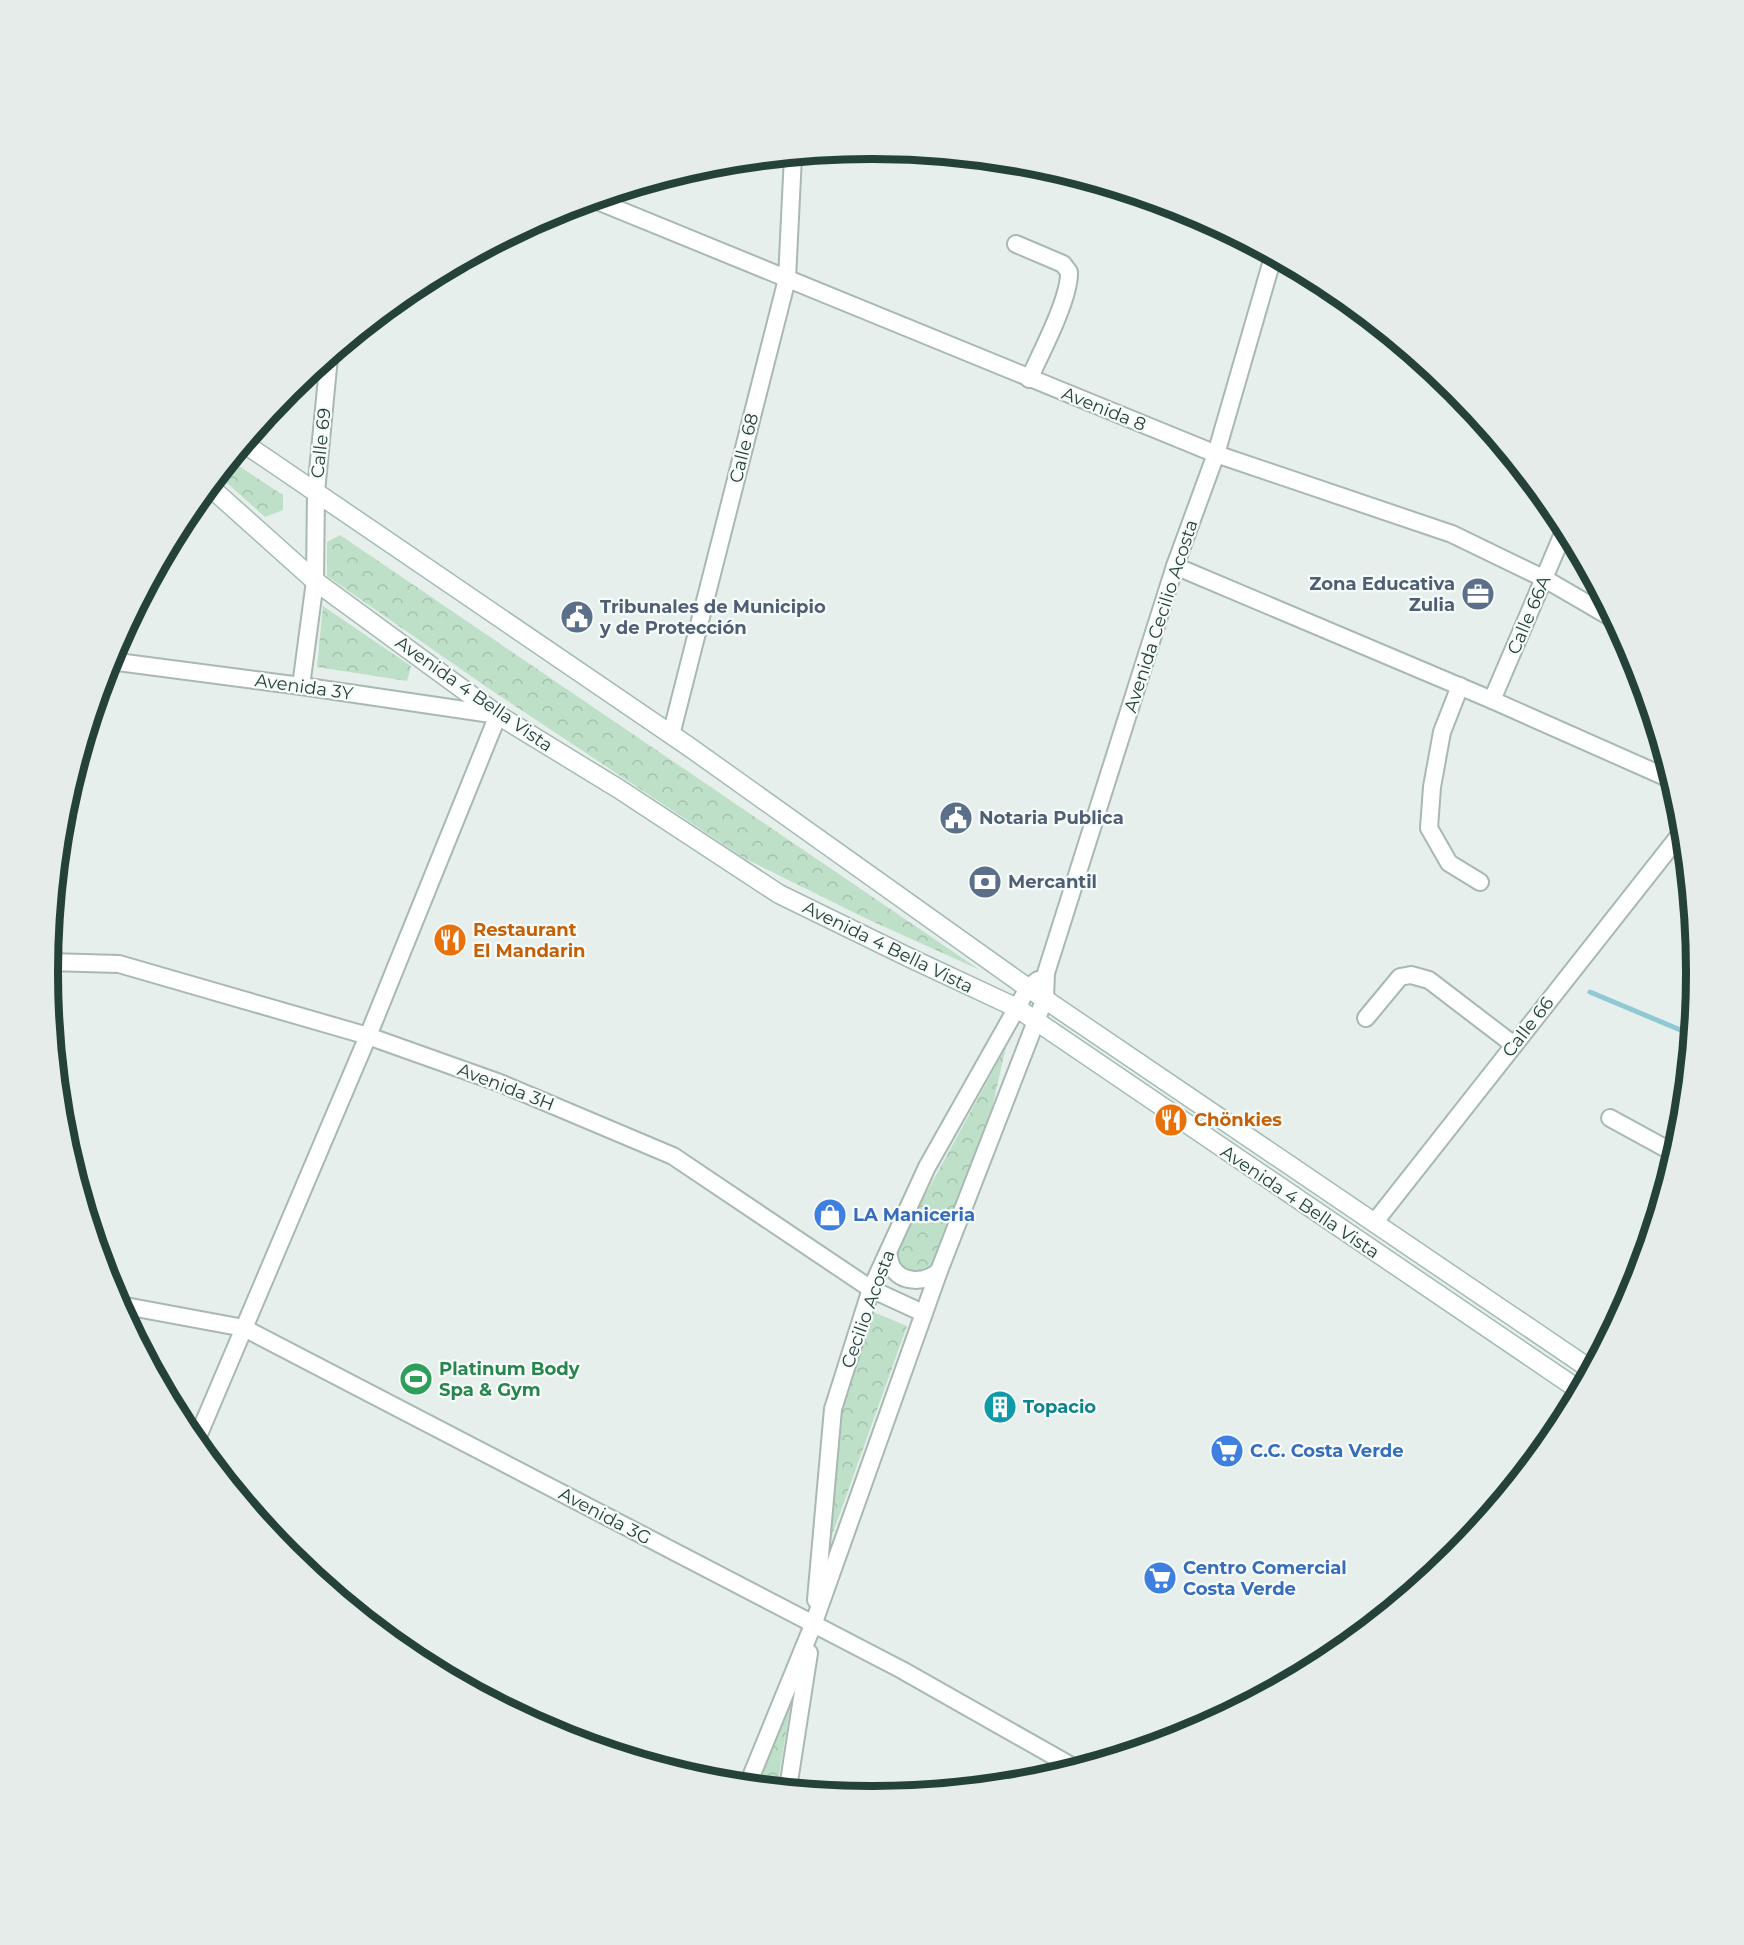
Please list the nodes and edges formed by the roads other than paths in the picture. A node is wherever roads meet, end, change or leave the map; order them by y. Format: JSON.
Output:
{"nodes":[{"id":1,"x":793,"y":163,"type":"edge"},
{"id":2,"x":605,"y":204,"type":"edge"},
{"id":3,"x":1016,"y":244,"type":"dead end"},
{"id":4,"x":1271,"y":264,"type":"edge"},
{"id":5,"x":787,"y":279,"type":"junction"},
{"id":6,"x":328,"y":368,"type":"edge"},
{"id":7,"x":1029,"y":379,"type":"junction"},
{"id":8,"x":251,"y":448,"type":"edge"},
{"id":9,"x":1216,"y":454,"type":"junction"},
{"id":10,"x":216,"y":492,"type":"edge"},
{"id":11,"x":316,"y":492,"type":"junction"},
{"id":12,"x":1560,"y":540,"type":"edge"},
{"id":13,"x":1175,"y":566,"type":"junction"},
{"id":14,"x":1545,"y":579,"type":"junction"},
{"id":15,"x":315,"y":581,"type":"junction"},
{"id":16,"x":1601,"y":612,"type":"edge"},
{"id":17,"x":120,"y":662,"type":"edge"},
{"id":18,"x":301,"y":686,"type":"junction"},
{"id":19,"x":1460,"y":686,"type":"junction"},
{"id":20,"x":1492,"y":700,"type":"junction"},
{"id":21,"x":498,"y":715,"type":"junction"},
{"id":22,"x":671,"y":735,"type":"junction"},
{"id":23,"x":1661,"y":775,"type":"edge"},
{"id":24,"x":1676,"y":848,"type":"edge"},
{"id":25,"x":1480,"y":882,"type":"dead end"},
{"id":26,"x":58,"y":963,"type":"edge"},
{"id":27,"x":1046,"y":974,"type":"junction"},
{"id":28,"x":1028,"y":988,"type":"junction"},
{"id":29,"x":1045,"y":998,"type":"junction"},
{"id":30,"x":1017,"y":1008,"type":"junction"},
{"id":31,"x":1366,"y":1018,"type":"dead end"},
{"id":32,"x":1036,"y":1021,"type":"junction"},
{"id":33,"x":368,"y":1036,"type":"junction"},
{"id":34,"x":1514,"y":1045,"type":"junction"},
{"id":35,"x":1610,"y":1118,"type":"dead end"},
{"id":36,"x":1666,"y":1149,"type":"edge"},
{"id":37,"x":1374,"y":1223,"type":"junction"},
{"id":38,"x":888,"y":1253,"type":"junction"},
{"id":39,"x":939,"y":1272,"type":"junction"},
{"id":40,"x":871,"y":1289,"type":"junction"},
{"id":41,"x":131,"y":1307,"type":"edge"},
{"id":42,"x":923,"y":1313,"type":"junction"},
{"id":43,"x":244,"y":1328,"type":"junction"},
{"id":44,"x":1584,"y":1365,"type":"edge"},
{"id":45,"x":1573,"y":1386,"type":"edge"},
{"id":46,"x":201,"y":1430,"type":"edge"},
{"id":47,"x":813,"y":1625,"type":"junction"},
{"id":48,"x":1065,"y":1762,"type":"edge"},
{"id":49,"x":751,"y":1776,"type":"edge"},
{"id":50,"x":789,"y":1781,"type":"edge"}],
"edges":[{"from":1,"to":5,"type":"street","name":"Calle 68"},
{"from":2,"to":5,"type":"street","name":"Avenida 8"},
{"from":3,"to":7,"type":"street"},
{"from":4,"to":9,"type":"street","name":"Avenida Cecilio Acosta"},
{"from":5,"to":7,"type":"street","name":"Avenida 8"},
{"from":5,"to":22,"type":"street","name":"Calle 68"},
{"from":6,"to":11,"type":"street","name":"Calle 69"},
{"from":7,"to":9,"type":"street","name":"Avenida 8"},
{"from":8,"to":11,"type":"street","name":"Avenida 4 Bella Vista"},
{"from":9,"to":13,"type":"street","name":"Avenida Cecilio Acosta"},
{"from":9,"to":14,"type":"street","name":"Avenida 8"},
{"from":10,"to":15,"type":"street","name":"Avenida 4 Bella Vista"},
{"from":11,"to":15,"type":"street","name":"Calle 69"},
{"from":11,"to":22,"type":"street","name":"Avenida 4 Bella Vista"},
{"from":12,"to":14,"type":"street","name":"Calle 66A"},
{"from":13,"to":19,"type":"street"},
{"from":13,"to":27,"type":"street","name":"Avenida Cecilio Acosta"},
{"from":14,"to":16,"type":"street","name":"Avenida 8"},
{"from":14,"to":20,"type":"street","name":"Calle 66A"},
{"from":15,"to":18,"type":"street","name":"Calle 69"},
{"from":15,"to":21,"type":"street","name":"Avenida 4 Bella Vista"},
{"from":17,"to":18,"type":"street","name":"Avenida 3Y"},
{"from":18,"to":21,"type":"street","name":"Avenida 3Y"},
{"from":19,"to":20,"type":"street"},
{"from":19,"to":25,"type":"street"},
{"from":20,"to":23,"type":"street"},
{"from":21,"to":30,"type":"street","name":"Avenida 4 Bella Vista"},
{"from":21,"to":33,"type":"street"},
{"from":22,"to":28,"type":"street","name":"Avenida 4 Bella Vista"},
{"from":24,"to":34,"type":"street","name":"Calle 66"},
{"from":26,"to":33,"type":"street","name":"Avenida 3H"},
{"from":27,"to":28,"type":"street"},
{"from":27,"to":29,"type":"street","name":"Avenida Cecilio Acosta"},
{"from":28,"to":29,"type":"street","name":"Avenida 4 Bella Vista"},
{"from":28,"to":30,"type":"street","name":"Cecilio Acosta"},
{"from":29,"to":32,"type":"street","name":"Cecilio Acosta"},
{"from":29,"to":37,"type":"street","name":"Avenida 4 Bella Vista"},
{"from":30,"to":32,"type":"street","name":"Avenida 4 Bella Vista"},
{"from":30,"to":38,"type":"street","name":"Cecilio Acosta"},
{"from":31,"to":34,"type":"street"},
{"from":32,"to":39,"type":"street","name":"Cecilio Acosta"},
{"from":32,"to":45,"type":"street","name":"Avenida 4 Bella Vista"},
{"from":33,"to":40,"type":"street","name":"Avenida 3H"},
{"from":33,"to":43,"type":"street"},
{"from":34,"to":37,"type":"street","name":"Calle 66"},
{"from":35,"to":36,"type":"street"},
{"from":37,"to":44,"type":"street","name":"Avenida 4 Bella Vista"},
{"from":38,"to":39,"type":"street"},
{"from":38,"to":40,"type":"street","name":"Cecilio Acosta"},
{"from":39,"to":42,"type":"street","name":"Cecilio Acosta"},
{"from":40,"to":42,"type":"street","name":"Avenida 3H"},
{"from":40,"to":47,"type":"street","name":"Cecilio Acosta"},
{"from":41,"to":43,"type":"street","name":"Avenida 3G"},
{"from":42,"to":47,"type":"street","name":"Cecilio Acosta"},
{"from":43,"to":46,"type":"street"},
{"from":43,"to":47,"type":"street","name":"Avenida 3G"},
{"from":47,"to":48,"type":"street","name":"Avenida 3G"},
{"from":47,"to":49,"type":"street","name":"Cecilio Acosta"},
{"from":47,"to":50,"type":"street"}]}
